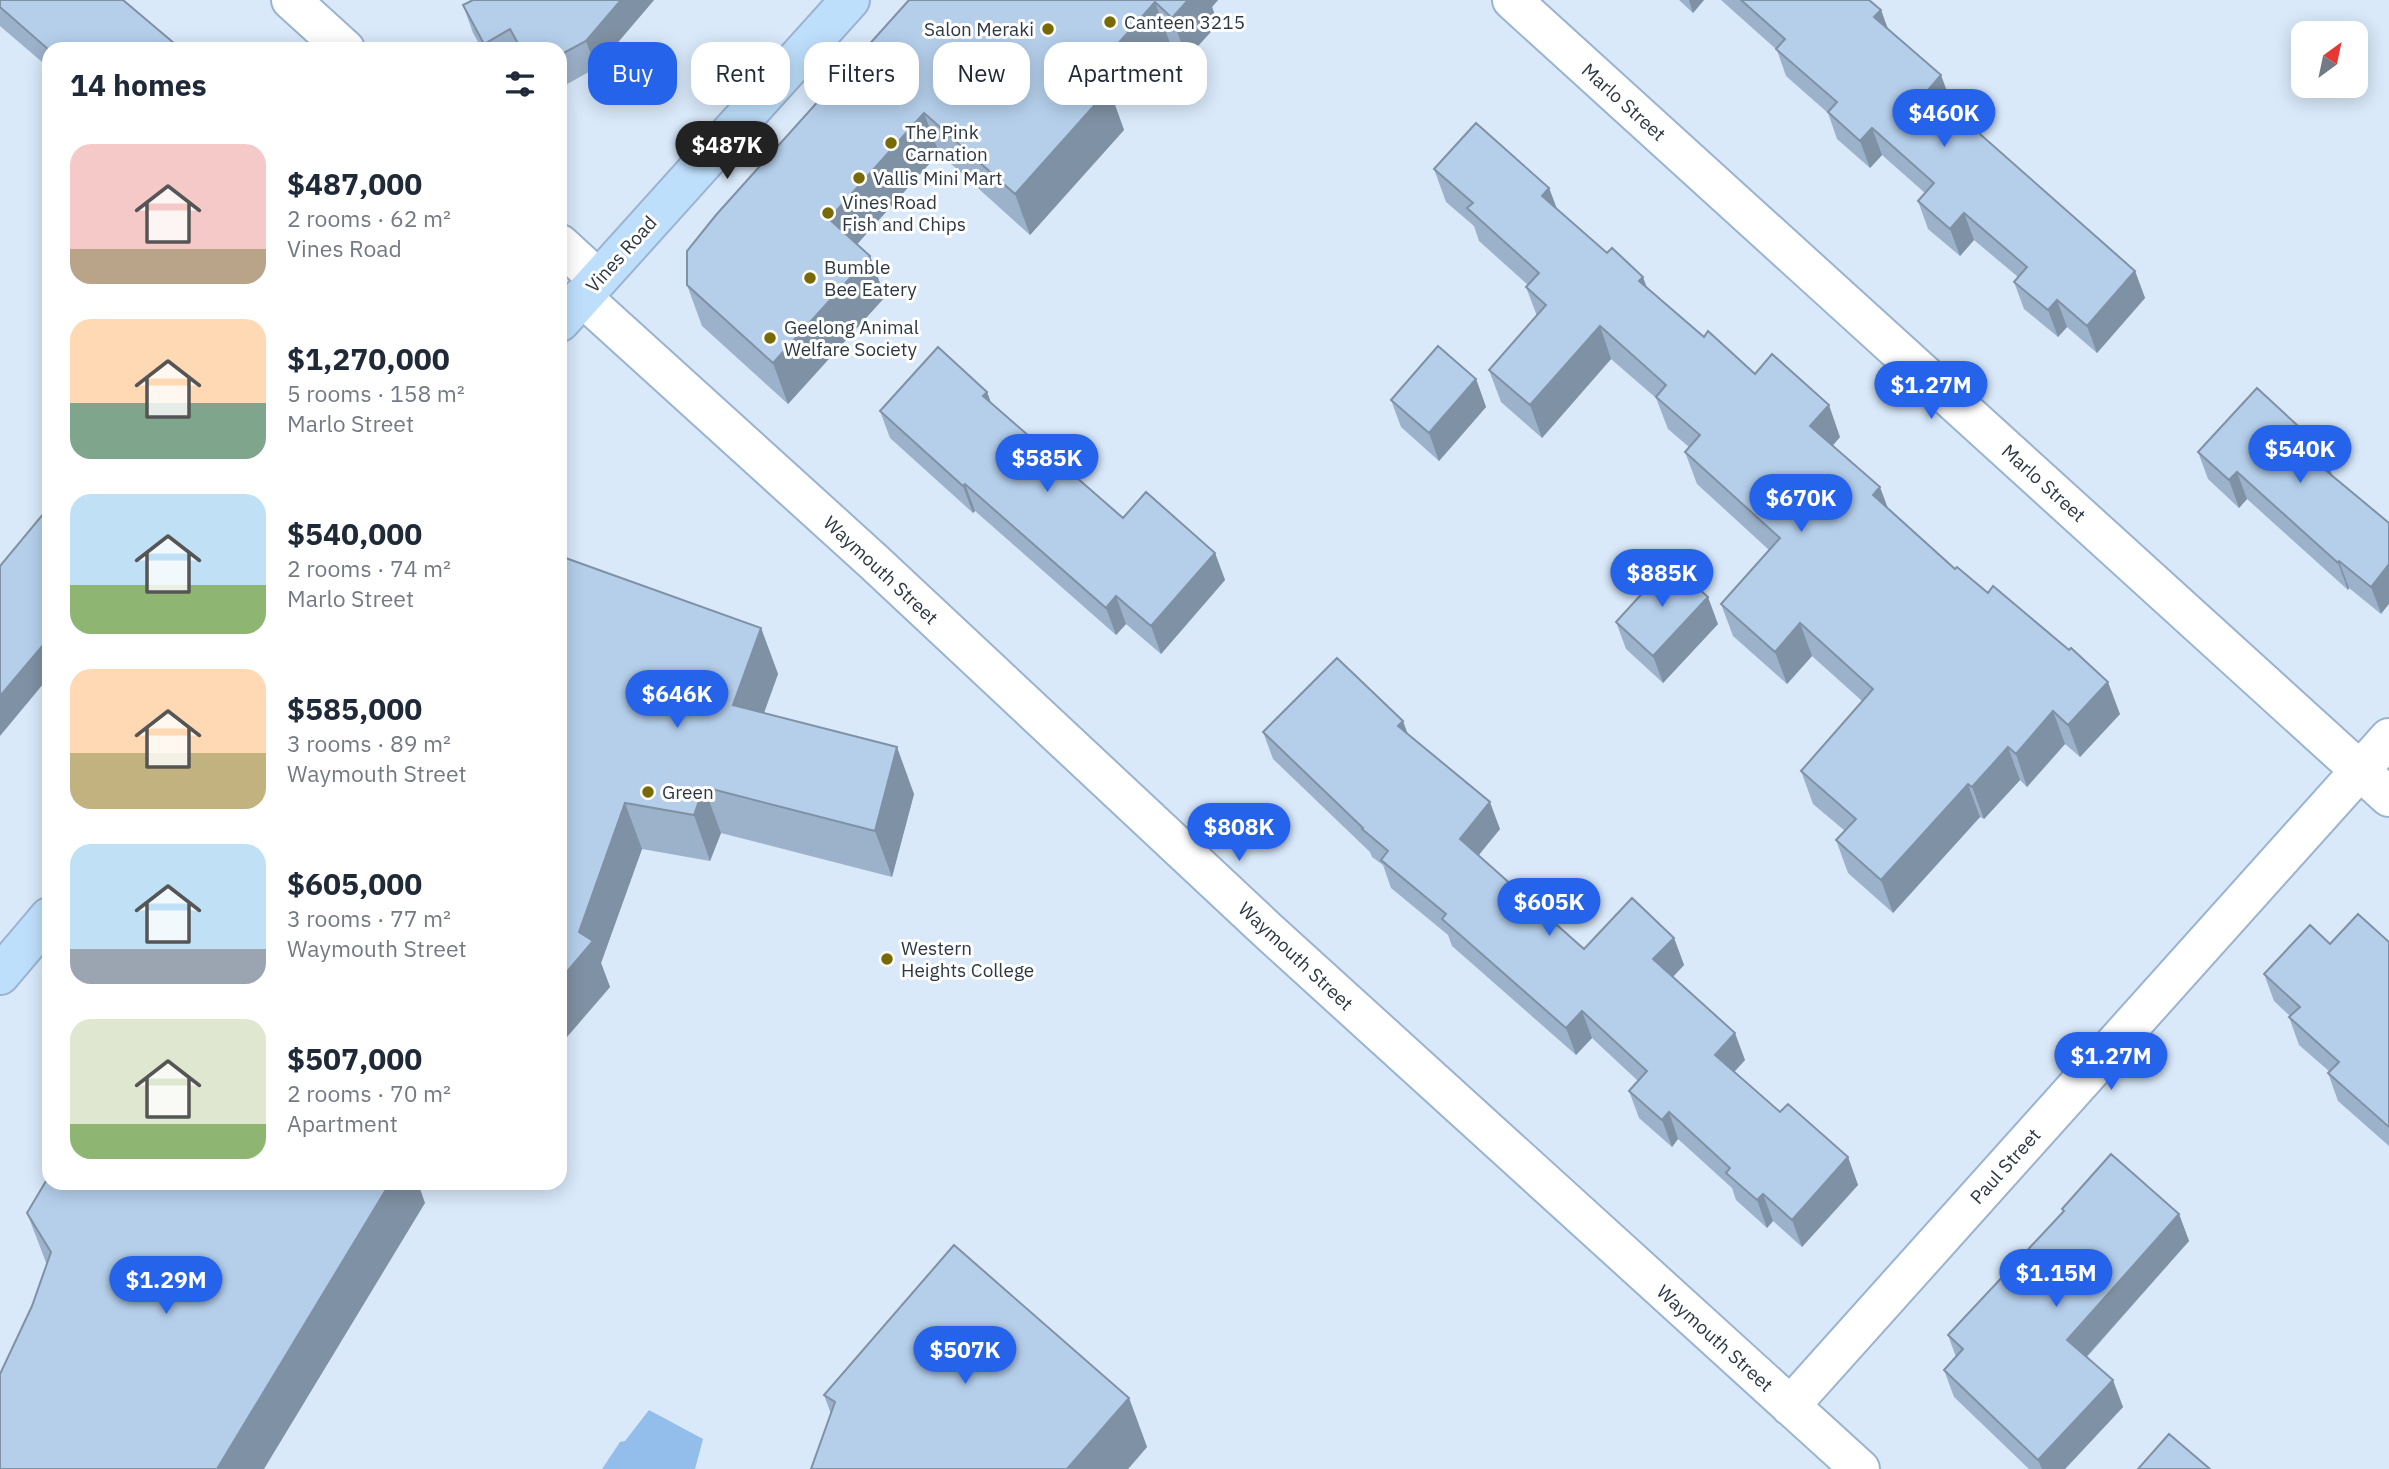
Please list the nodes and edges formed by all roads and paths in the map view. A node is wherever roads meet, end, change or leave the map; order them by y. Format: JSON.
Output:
{"nodes":[{"id":1,"x":291,"y":0,"type":"edge"},
{"id":2,"x":850,"y":0,"type":"edge"},
{"id":3,"x":1512,"y":0,"type":"edge"},
{"id":4,"x":337,"y":42,"type":"edge"},
{"id":5,"x":567,"y":263,"type":"edge"},
{"id":6,"x":580,"y":299,"type":"edge"},
{"id":7,"x":2389,"y":738,"type":"edge"},
{"id":8,"x":2359,"y":770,"type":"junction"},
{"id":9,"x":2389,"y":797,"type":"edge"},
{"id":10,"x":42,"y":925,"type":"edge"},
{"id":11,"x":0,"y":975,"type":"edge"},
{"id":12,"x":1790,"y":1406,"type":"junction"},
{"id":13,"x":1860,"y":1469,"type":"edge"}],
"edges":[{"from":1,"to":4,"type":"street"},
{"from":2,"to":6,"type":"main road","name":"Vines Road"},
{"from":3,"to":8,"type":"street","name":"Marlo Street"},
{"from":5,"to":6,"type":"street","name":"Waymouth Street"},
{"from":6,"to":12,"type":"street","name":"Waymouth Street"},
{"from":7,"to":8,"type":"street","name":"Paul Street"},
{"from":8,"to":9,"type":"street","name":"Marlo Street"},
{"from":8,"to":12,"type":"street","name":"Paul Street"},
{"from":10,"to":11,"type":"main road"},
{"from":12,"to":13,"type":"street","name":"Waymouth Street"}]}
